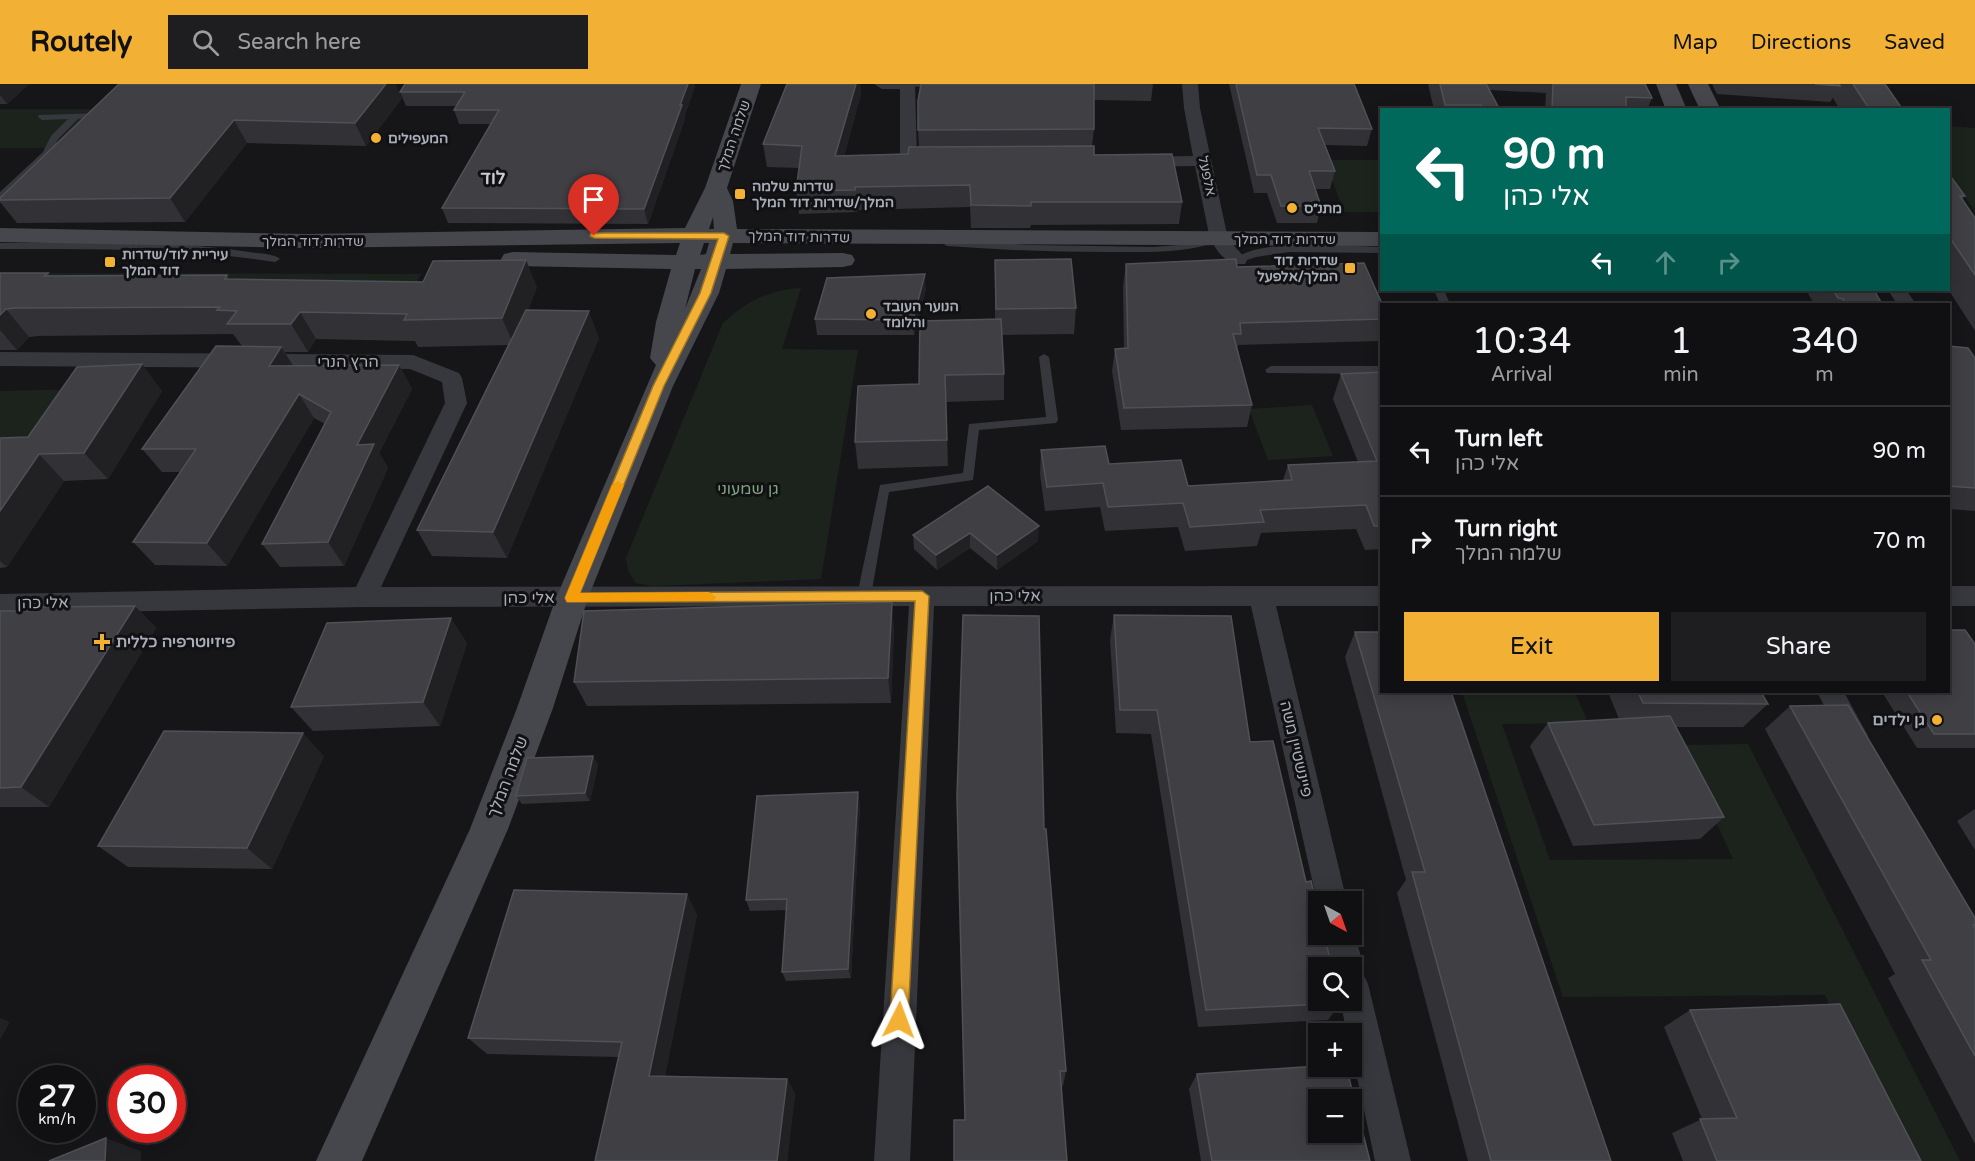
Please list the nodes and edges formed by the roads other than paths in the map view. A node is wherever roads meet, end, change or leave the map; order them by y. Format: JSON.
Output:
{"nodes":[{"id":1,"x":751,"y":84,"type":"edge"},
{"id":2,"x":882,"y":84,"type":"edge"},
{"id":3,"x":1190,"y":84,"type":"edge"},
{"id":4,"x":1666,"y":84,"type":"edge"},
{"id":5,"x":1698,"y":84,"type":"edge"},
{"id":6,"x":908,"y":85,"type":"edge"},
{"id":7,"x":952,"y":86,"type":"edge"},
{"id":8,"x":1676,"y":108,"type":"edge"},
{"id":9,"x":1710,"y":108,"type":"edge"},
{"id":10,"x":110,"y":116,"type":"edge"},
{"id":11,"x":42,"y":117,"type":"dead end"},
{"id":12,"x":75,"y":117,"type":"junction"},
{"id":13,"x":1204,"y":161,"type":"junction"},
{"id":14,"x":1124,"y":162,"type":"edge"},
{"id":15,"x":945,"y":163,"type":"edge"},
{"id":16,"x":716,"y":188,"type":"junction"},
{"id":17,"x":0,"y":197,"type":"edge"},
{"id":18,"x":0,"y":235,"type":"edge"},
{"id":19,"x":694,"y":236,"type":"junction"},
{"id":20,"x":724,"y":236,"type":"junction"},
{"id":21,"x":1380,"y":238,"type":"edge"},
{"id":22,"x":1220,"y":239,"type":"junction"},
{"id":23,"x":0,"y":246,"type":"edge"},
{"id":24,"x":1380,"y":250,"type":"edge"},
{"id":25,"x":0,"y":258,"type":"edge"},
{"id":26,"x":275,"y":259,"type":"junction"},
{"id":27,"x":1238,"y":260,"type":"junction"},
{"id":28,"x":1380,"y":260,"type":"edge"},
{"id":29,"x":799,"y":261,"type":"junction"},
{"id":30,"x":685,"y":262,"type":"junction"},
{"id":31,"x":717,"y":262,"type":"junction"},
{"id":32,"x":698,"y":310,"type":"junction"},
{"id":33,"x":1044,"y":357,"type":"dead end"},
{"id":34,"x":0,"y":359,"type":"edge"},
{"id":35,"x":1271,"y":370,"type":"dead end"},
{"id":36,"x":1380,"y":370,"type":"edge"},
{"id":37,"x":659,"y":386,"type":"junction"},
{"id":38,"x":864,"y":596,"type":"junction"},
{"id":39,"x":922,"y":596,"type":"junction"},
{"id":40,"x":1261,"y":596,"type":"junction"},
{"id":41,"x":1380,"y":596,"type":"edge"},
{"id":42,"x":1950,"y":596,"type":"edge"},
{"id":43,"x":1975,"y":596,"type":"edge"},
{"id":44,"x":364,"y":597,"type":"junction"},
{"id":45,"x":572,"y":598,"type":"junction"},
{"id":46,"x":0,"y":604,"type":"edge"},
{"id":47,"x":1831,"y":693,"type":"edge"},
{"id":48,"x":1869,"y":762,"type":"edge"},
{"id":49,"x":1329,"y":891,"type":"edge"},
{"id":50,"x":1358,"y":1011,"type":"edge"},
{"id":51,"x":339,"y":1161,"type":"edge"},
{"id":52,"x":892,"y":1161,"type":"edge"},
{"id":53,"x":1393,"y":1161,"type":"edge"}],
"edges":[{"from":1,"to":16,"type":"main road","name":"שלמה המלך"},
{"from":2,"to":6,"type":"street"},
{"from":3,"to":13,"type":"street","name":"אלפעל"},
{"from":4,"to":8,"type":"main road"},
{"from":5,"to":9,"type":"main road"},
{"from":6,"to":7,"type":"lane"},
{"from":6,"to":15,"type":"street"},
{"from":10,"to":12,"type":"lane"},
{"from":11,"to":12,"type":"lane"},
{"from":12,"to":17,"type":"lane"},
{"from":13,"to":14,"type":"street"},
{"from":13,"to":22,"type":"street","name":"אלפעל"},
{"from":16,"to":19,"type":"main road","name":"שלמה המלך"},
{"from":16,"to":20,"type":"main road","name":"שלמה המלך"},
{"from":18,"to":19,"type":"main road","name":"שדרות דוד המלך"},
{"from":19,"to":20,"type":"main road","name":"שדרות דוד המלך"},
{"from":19,"to":30,"type":"main road","name":"שלמה המלך"},
{"from":20,"to":22,"type":"main road","name":"שדרות דוד המלך"},
{"from":20,"to":31,"type":"main road","name":"שלמה המלך"},
{"from":21,"to":22,"type":"main road","name":"שדרות דוד המלך"},
{"from":22,"to":27,"type":"street","name":"אלפעל"},
{"from":23,"to":26,"type":"lane"},
{"from":24,"to":27,"type":"lane"},
{"from":25,"to":26,"type":"main road","name":"שדרות דוד המלך"},
{"from":26,"to":30,"type":"main road","name":"שדרות דוד המלך"},
{"from":27,"to":28,"type":"main road","name":"שדרות דוד המלך"},
{"from":27,"to":29,"type":"main road","name":"שדרות דוד המלך"},
{"from":29,"to":31,"type":"main road","name":"שדרות דוד המלך"},
{"from":29,"to":32,"type":"main road"},
{"from":30,"to":31,"type":"main road","name":"שדרות דוד המלך"},
{"from":30,"to":37,"type":"main road","name":"שלמה המלך"},
{"from":31,"to":32,"type":"main road","name":"שלמה המלך"},
{"from":32,"to":37,"type":"main road","name":"שלמה המלך"},
{"from":33,"to":38,"type":"lane"},
{"from":34,"to":44,"type":"street","name":"הרץ הנרי"},
{"from":35,"to":36,"type":"lane"},
{"from":37,"to":45,"type":"main road","name":"שלמה המלך"},
{"from":38,"to":39,"type":"street","name":"אלי כהן"},
{"from":38,"to":45,"type":"street","name":"אלי כהן"},
{"from":39,"to":40,"type":"street","name":"אלי כהן"},
{"from":39,"to":52,"type":"street"},
{"from":40,"to":41,"type":"street","name":"אלי כהן"},
{"from":40,"to":49,"type":"street","name":"פיינשטיין משה"},
{"from":42,"to":43,"type":"street"},
{"from":44,"to":45,"type":"street","name":"אלי כהן"},
{"from":44,"to":46,"type":"street","name":"אלי כהן"},
{"from":45,"to":51,"type":"main road","name":"שלמה המלך"},
{"from":47,"to":48,"type":"street"},
{"from":50,"to":53,"type":"street"}]}
